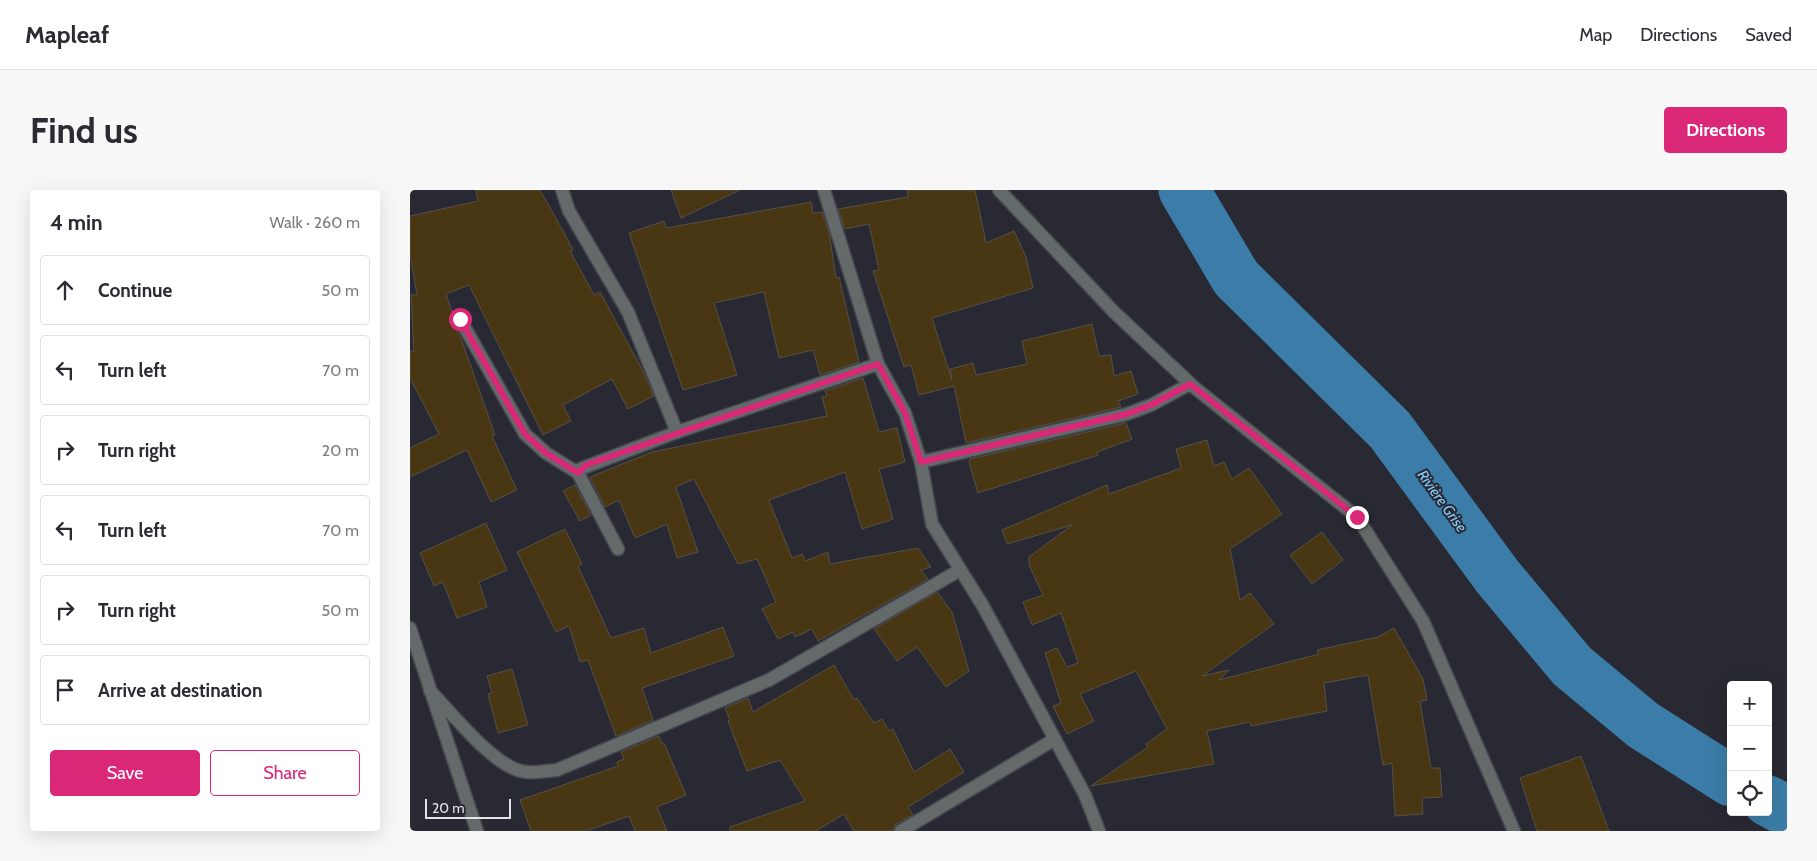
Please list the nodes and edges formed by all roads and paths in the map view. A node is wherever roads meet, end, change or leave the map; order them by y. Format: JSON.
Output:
{"nodes":[{"id":1,"x":562,"y":190,"type":"edge"},
{"id":2,"x":824,"y":190,"type":"edge"},
{"id":3,"x":999,"y":190,"type":"edge"},
{"id":4,"x":460,"y":319,"type":"dead end"},
{"id":5,"x":878,"y":364,"type":"junction"},
{"id":6,"x":1190,"y":384,"type":"junction"},
{"id":7,"x":677,"y":432,"type":"junction"},
{"id":8,"x":921,"y":462,"type":"junction"},
{"id":9,"x":578,"y":473,"type":"junction"},
{"id":10,"x":618,"y":549,"type":"dead end"},
{"id":11,"x":960,"y":570,"type":"junction"},
{"id":12,"x":410,"y":628,"type":"edge"},
{"id":13,"x":430,"y":691,"type":"junction"},
{"id":14,"x":1055,"y":739,"type":"junction"},
{"id":15,"x":477,"y":831,"type":"edge"},
{"id":16,"x":901,"y":831,"type":"edge"},
{"id":17,"x":1099,"y":831,"type":"edge"},
{"id":18,"x":1514,"y":831,"type":"edge"}],
"edges":[{"from":1,"to":7,"type":"street"},
{"from":2,"to":5,"type":"street"},
{"from":3,"to":6,"type":"street"},
{"from":4,"to":9,"type":"street"},
{"from":5,"to":7,"type":"street"},
{"from":5,"to":8,"type":"street"},
{"from":6,"to":8,"type":"street"},
{"from":6,"to":18,"type":"street"},
{"from":7,"to":9,"type":"street"},
{"from":8,"to":11,"type":"street"},
{"from":9,"to":10,"type":"street"},
{"from":11,"to":13,"type":"street"},
{"from":11,"to":14,"type":"street"},
{"from":12,"to":13,"type":"street"},
{"from":13,"to":15,"type":"street"},
{"from":14,"to":16,"type":"street"},
{"from":14,"to":17,"type":"street"}]}
